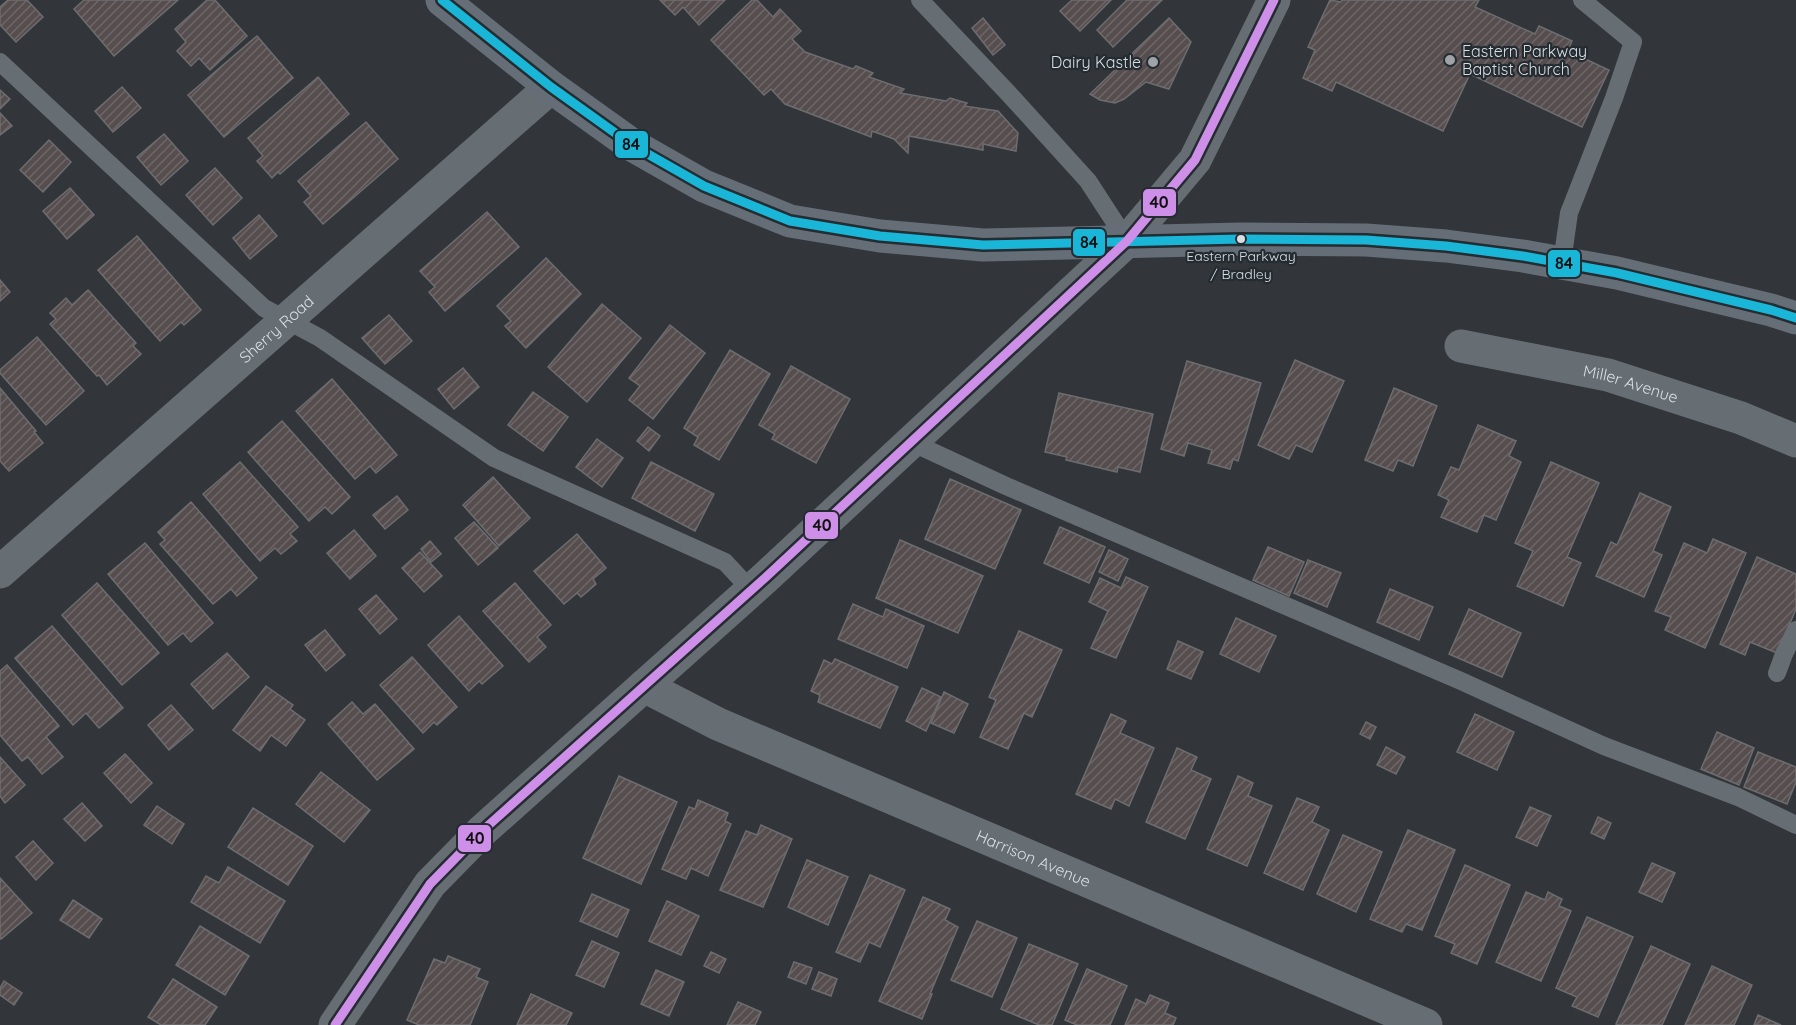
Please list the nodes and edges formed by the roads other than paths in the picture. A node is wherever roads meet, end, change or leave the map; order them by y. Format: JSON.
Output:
{"nodes":[{"id":1,"x":442,"y":0,"type":"edge"},
{"id":2,"x":920,"y":0,"type":"edge"},
{"id":3,"x":1274,"y":0,"type":"edge"},
{"id":4,"x":1582,"y":0,"type":"edge"},
{"id":5,"x":0,"y":62,"type":"edge"},
{"id":6,"x":551,"y":87,"type":"junction"},
{"id":7,"x":1127,"y":241,"type":"junction"},
{"id":8,"x":1562,"y":262,"type":"junction"},
{"id":9,"x":1796,"y":318,"type":"edge"},
{"id":10,"x":287,"y":320,"type":"junction"},
{"id":11,"x":1461,"y":346,"type":"dead end"},
{"id":12,"x":1796,"y":441,"type":"edge"},
{"id":13,"x":911,"y":442,"type":"junction"},
{"id":14,"x":0,"y":572,"type":"edge"},
{"id":15,"x":751,"y":590,"type":"junction"},
{"id":16,"x":1796,"y":630,"type":"edge"},
{"id":17,"x":1777,"y":673,"type":"dead end"},
{"id":18,"x":644,"y":687,"type":"junction"},
{"id":19,"x":1796,"y":825,"type":"edge"},
{"id":20,"x":335,"y":1025,"type":"edge"},
{"id":21,"x":1426,"y":1025,"type":"edge"}],
"edges":[{"from":1,"to":6,"type":"main road"},
{"from":2,"to":7,"type":"lane"},
{"from":3,"to":7,"type":"street"},
{"from":4,"to":8,"type":"lane"},
{"from":5,"to":10,"type":"lane"},
{"from":6,"to":7,"type":"main road"},
{"from":6,"to":10,"type":"street","name":"Sherry Road"},
{"from":7,"to":8,"type":"main road"},
{"from":7,"to":13,"type":"street"},
{"from":8,"to":9,"type":"main road"},
{"from":10,"to":14,"type":"street","name":"Sherry Road"},
{"from":10,"to":15,"type":"lane"},
{"from":11,"to":12,"type":"street","name":"Miller Avenue"},
{"from":13,"to":15,"type":"street"},
{"from":13,"to":19,"type":"lane"},
{"from":15,"to":18,"type":"street"},
{"from":16,"to":17,"type":"lane"},
{"from":18,"to":20,"type":"street"},
{"from":18,"to":21,"type":"street","name":"Harrison Avenue"}]}
